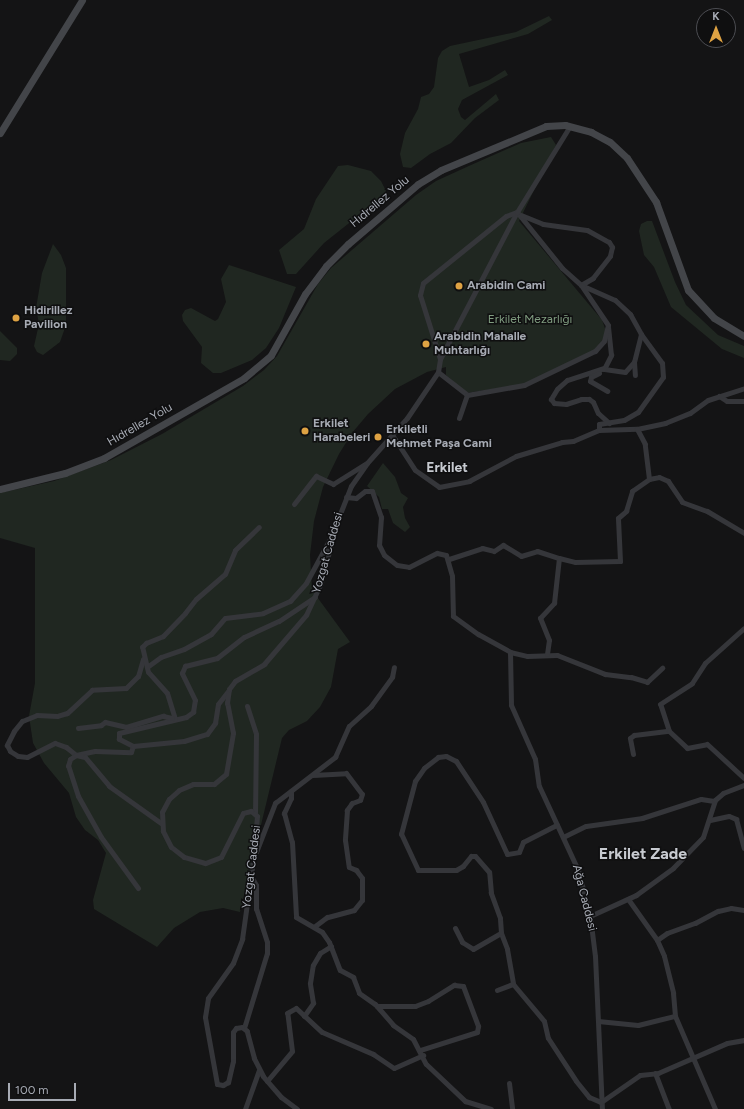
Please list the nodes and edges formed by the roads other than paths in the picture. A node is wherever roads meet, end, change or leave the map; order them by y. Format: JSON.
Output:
{"nodes":[{"id":1,"x":82,"y":0,"type":"edge"},
{"id":2,"x":570,"y":126,"type":"junction"},
{"id":3,"x":0,"y":133,"type":"edge"},
{"id":4,"x":517,"y":212,"type":"junction"},
{"id":5,"x":581,"y":285,"type":"junction"},
{"id":6,"x":608,"y":328,"type":"junction"},
{"id":7,"x":641,"y":334,"type":"junction"},
{"id":8,"x":744,"y":336,"type":"edge"},
{"id":9,"x":440,"y":359,"type":"junction"},
{"id":10,"x":634,"y":362,"type":"junction"},
{"id":11,"x":604,"y":369,"type":"junction"},
{"id":12,"x":438,"y":372,"type":"junction"},
{"id":13,"x":635,"y":375,"type":"dead end"},
{"id":14,"x":744,"y":388,"type":"edge"},
{"id":15,"x":607,"y":390,"type":"dead end"},
{"id":16,"x":467,"y":395,"type":"junction"},
{"id":17,"x":720,"y":396,"type":"junction"},
{"id":18,"x":744,"y":401,"type":"edge"},
{"id":19,"x":459,"y":418,"type":"dead end"},
{"id":20,"x":609,"y":423,"type":"junction"},
{"id":21,"x":599,"y":430,"type":"junction"},
{"id":22,"x":637,"y":430,"type":"junction"},
{"id":23,"x":392,"y":436,"type":"junction"},
{"id":24,"x":367,"y":463,"type":"junction"},
{"id":25,"x":649,"y":479,"type":"junction"},
{"id":26,"x":0,"y":490,"type":"edge"},
{"id":27,"x":346,"y":497,"type":"junction"},
{"id":28,"x":294,"y":504,"type":"dead end"},
{"id":29,"x":259,"y":527,"type":"dead end"},
{"id":30,"x":333,"y":533,"type":"junction"},
{"id":31,"x":744,"y":533,"type":"edge"},
{"id":32,"x":559,"y":558,"type":"junction"},
{"id":33,"x":449,"y":559,"type":"junction"},
{"id":34,"x":316,"y":596,"type":"junction"},
{"id":35,"x":744,"y":628,"type":"edge"},
{"id":36,"x":510,"y":652,"type":"junction"},
{"id":37,"x":547,"y":654,"type":"junction"},
{"id":38,"x":143,"y":659,"type":"junction"},
{"id":39,"x":394,"y":667,"type":"dead end"},
{"id":40,"x":146,"y":668,"type":"junction"},
{"id":41,"x":662,"y":668,"type":"dead end"},
{"id":42,"x":229,"y":689,"type":"junction"},
{"id":43,"x":247,"y":706,"type":"dead end"},
{"id":44,"x":175,"y":719,"type":"junction"},
{"id":45,"x":78,"y":728,"type":"dead end"},
{"id":46,"x":669,"y":731,"type":"junction"},
{"id":47,"x":133,"y":746,"type":"junction"},
{"id":48,"x":633,"y":754,"type":"dead end"},
{"id":49,"x":76,"y":755,"type":"junction"},
{"id":50,"x":312,"y":775,"type":"junction"},
{"id":51,"x":744,"y":778,"type":"edge"},
{"id":52,"x":744,"y":785,"type":"edge"},
{"id":53,"x":292,"y":791,"type":"junction"},
{"id":54,"x":714,"y":801,"type":"junction"},
{"id":55,"x":255,"y":814,"type":"junction"},
{"id":56,"x":710,"y":820,"type":"junction"},
{"id":57,"x":162,"y":824,"type":"junction"},
{"id":58,"x":557,"y":825,"type":"junction"},
{"id":59,"x":563,"y":837,"type":"junction"},
{"id":60,"x":744,"y":848,"type":"edge"},
{"id":61,"x":253,"y":861,"type":"junction"},
{"id":62,"x":252,"y":876,"type":"junction"},
{"id":63,"x":138,"y":888,"type":"dead end"},
{"id":64,"x":628,"y":899,"type":"junction"},
{"id":65,"x":744,"y":910,"type":"edge"},
{"id":66,"x":590,"y":916,"type":"junction"},
{"id":67,"x":315,"y":926,"type":"junction"},
{"id":68,"x":455,"y":928,"type":"dead end"},
{"id":69,"x":500,"y":933,"type":"junction"},
{"id":70,"x":657,"y":940,"type":"junction"},
{"id":71,"x":331,"y":946,"type":"junction"},
{"id":72,"x":513,"y":984,"type":"junction"},
{"id":73,"x":497,"y":990,"type":"dead end"},
{"id":74,"x":377,"y":1006,"type":"junction"},
{"id":75,"x":304,"y":1016,"type":"junction"},
{"id":76,"x":675,"y":1016,"type":"junction"},
{"id":77,"x":598,"y":1021,"type":"junction"},
{"id":78,"x":246,"y":1029,"type":"junction"},
{"id":79,"x":744,"y":1040,"type":"edge"},
{"id":80,"x":422,"y":1052,"type":"junction"},
{"id":81,"x":692,"y":1057,"type":"junction"},
{"id":82,"x":259,"y":1070,"type":"junction"},
{"id":83,"x":655,"y":1073,"type":"junction"},
{"id":84,"x":267,"y":1081,"type":"junction"},
{"id":85,"x":509,"y":1083,"type":"dead end"},
{"id":86,"x":601,"y":1102,"type":"junction"},
{"id":87,"x":245,"y":1109,"type":"edge"},
{"id":88,"x":297,"y":1109,"type":"edge"},
{"id":89,"x":491,"y":1109,"type":"edge"},
{"id":90,"x":512,"y":1109,"type":"edge"},
{"id":91,"x":602,"y":1109,"type":"edge"},
{"id":92,"x":669,"y":1109,"type":"edge"},
{"id":93,"x":715,"y":1109,"type":"edge"}],
"edges":[{"from":1,"to":3,"type":"street"},
{"from":2,"to":4,"type":"street"},
{"from":2,"to":8,"type":"street","name":"Hıdrellez Yolu"},
{"from":2,"to":26,"type":"street","name":"Hıdrellez Yolu"},
{"from":4,"to":5,"type":"street"},
{"from":4,"to":5,"type":"street"},
{"from":4,"to":9,"type":"street"},
{"from":4,"to":9,"type":"street"},
{"from":5,"to":6,"type":"street"},
{"from":5,"to":7,"type":"street"},
{"from":6,"to":11,"type":"street"},
{"from":6,"to":16,"type":"street"},
{"from":7,"to":10,"type":"street"},
{"from":7,"to":20,"type":"street"},
{"from":9,"to":12,"type":"street"},
{"from":10,"to":11,"type":"street"},
{"from":10,"to":13,"type":"street"},
{"from":11,"to":15,"type":"street"},
{"from":11,"to":20,"type":"street"},
{"from":12,"to":16,"type":"street"},
{"from":12,"to":23,"type":"street","name":"Yozgat Caddesi"},
{"from":14,"to":17,"type":"street"},
{"from":16,"to":19,"type":"street"},
{"from":17,"to":18,"type":"street"},
{"from":17,"to":22,"type":"street"},
{"from":20,"to":21,"type":"street"},
{"from":21,"to":22,"type":"street"},
{"from":21,"to":23,"type":"street"},
{"from":22,"to":25,"type":"street"},
{"from":23,"to":24,"type":"street","name":"Yozgat Caddesi"},
{"from":24,"to":27,"type":"street","name":"Yozgat Caddesi"},
{"from":24,"to":28,"type":"street"},
{"from":25,"to":31,"type":"street"},
{"from":25,"to":32,"type":"street"},
{"from":27,"to":30,"type":"street","name":"Yozgat Caddesi"},
{"from":27,"to":33,"type":"street"},
{"from":29,"to":38,"type":"street"},
{"from":30,"to":34,"type":"street","name":"Yozgat Caddesi"},
{"from":30,"to":40,"type":"street"},
{"from":32,"to":33,"type":"street"},
{"from":32,"to":37,"type":"street"},
{"from":33,"to":36,"type":"street"},
{"from":34,"to":42,"type":"street","name":"Yozgat Caddesi"},
{"from":34,"to":44,"type":"street"},
{"from":35,"to":46,"type":"street"},
{"from":36,"to":37,"type":"street"},
{"from":36,"to":58,"type":"street","name":"Ağa Caddesi"},
{"from":37,"to":41,"type":"street"},
{"from":38,"to":40,"type":"street"},
{"from":38,"to":49,"type":"street"},
{"from":39,"to":50,"type":"street"},
{"from":40,"to":44,"type":"street"},
{"from":42,"to":47,"type":"street","name":"Yozgat Caddesi"},
{"from":42,"to":57,"type":"street"},
{"from":43,"to":55,"type":"street"},
{"from":44,"to":45,"type":"street"},
{"from":44,"to":47,"type":"street"},
{"from":46,"to":48,"type":"street"},
{"from":46,"to":51,"type":"street"},
{"from":47,"to":49,"type":"street","name":"Yozgat Caddesi"},
{"from":49,"to":57,"type":"street"},
{"from":49,"to":63,"type":"street"},
{"from":50,"to":53,"type":"street"},
{"from":50,"to":67,"type":"street"},
{"from":52,"to":54,"type":"street"},
{"from":53,"to":61,"type":"street"},
{"from":53,"to":67,"type":"street"},
{"from":54,"to":56,"type":"street"},
{"from":54,"to":59,"type":"street"},
{"from":55,"to":57,"type":"street","name":"Yozgat Caddesi"},
{"from":55,"to":61,"type":"street","name":"Yozgat Caddesi"},
{"from":56,"to":60,"type":"street"},
{"from":56,"to":64,"type":"street"},
{"from":58,"to":59,"type":"street","name":"Ağa Caddesi"},
{"from":58,"to":69,"type":"street"},
{"from":59,"to":66,"type":"street","name":"Ağa Caddesi"},
{"from":61,"to":62,"type":"street","name":"Yozgat Caddesi"},
{"from":62,"to":78,"type":"street"},
{"from":62,"to":78,"type":"street","name":"Yozgat Caddesi"},
{"from":64,"to":66,"type":"street"},
{"from":64,"to":70,"type":"street"},
{"from":65,"to":70,"type":"street"},
{"from":66,"to":77,"type":"street","name":"Ağa Caddesi"},
{"from":67,"to":71,"type":"street"},
{"from":68,"to":69,"type":"street"},
{"from":69,"to":72,"type":"street"},
{"from":70,"to":76,"type":"street"},
{"from":71,"to":74,"type":"street"},
{"from":71,"to":75,"type":"street"},
{"from":72,"to":73,"type":"street"},
{"from":72,"to":86,"type":"street"},
{"from":74,"to":80,"type":"street"},
{"from":74,"to":80,"type":"street"},
{"from":75,"to":80,"type":"street"},
{"from":75,"to":84,"type":"street"},
{"from":76,"to":77,"type":"street"},
{"from":76,"to":81,"type":"street"},
{"from":77,"to":86,"type":"street","name":"Ağa Caddesi"},
{"from":78,"to":82,"type":"street"},
{"from":79,"to":81,"type":"street"},
{"from":80,"to":89,"type":"street"},
{"from":81,"to":83,"type":"street"},
{"from":81,"to":93,"type":"street"},
{"from":82,"to":84,"type":"street"},
{"from":82,"to":87,"type":"street"},
{"from":83,"to":86,"type":"street"},
{"from":83,"to":92,"type":"street"},
{"from":84,"to":88,"type":"street"},
{"from":85,"to":90,"type":"street"},
{"from":86,"to":91,"type":"street","name":"Ağa Caddesi"}]}
